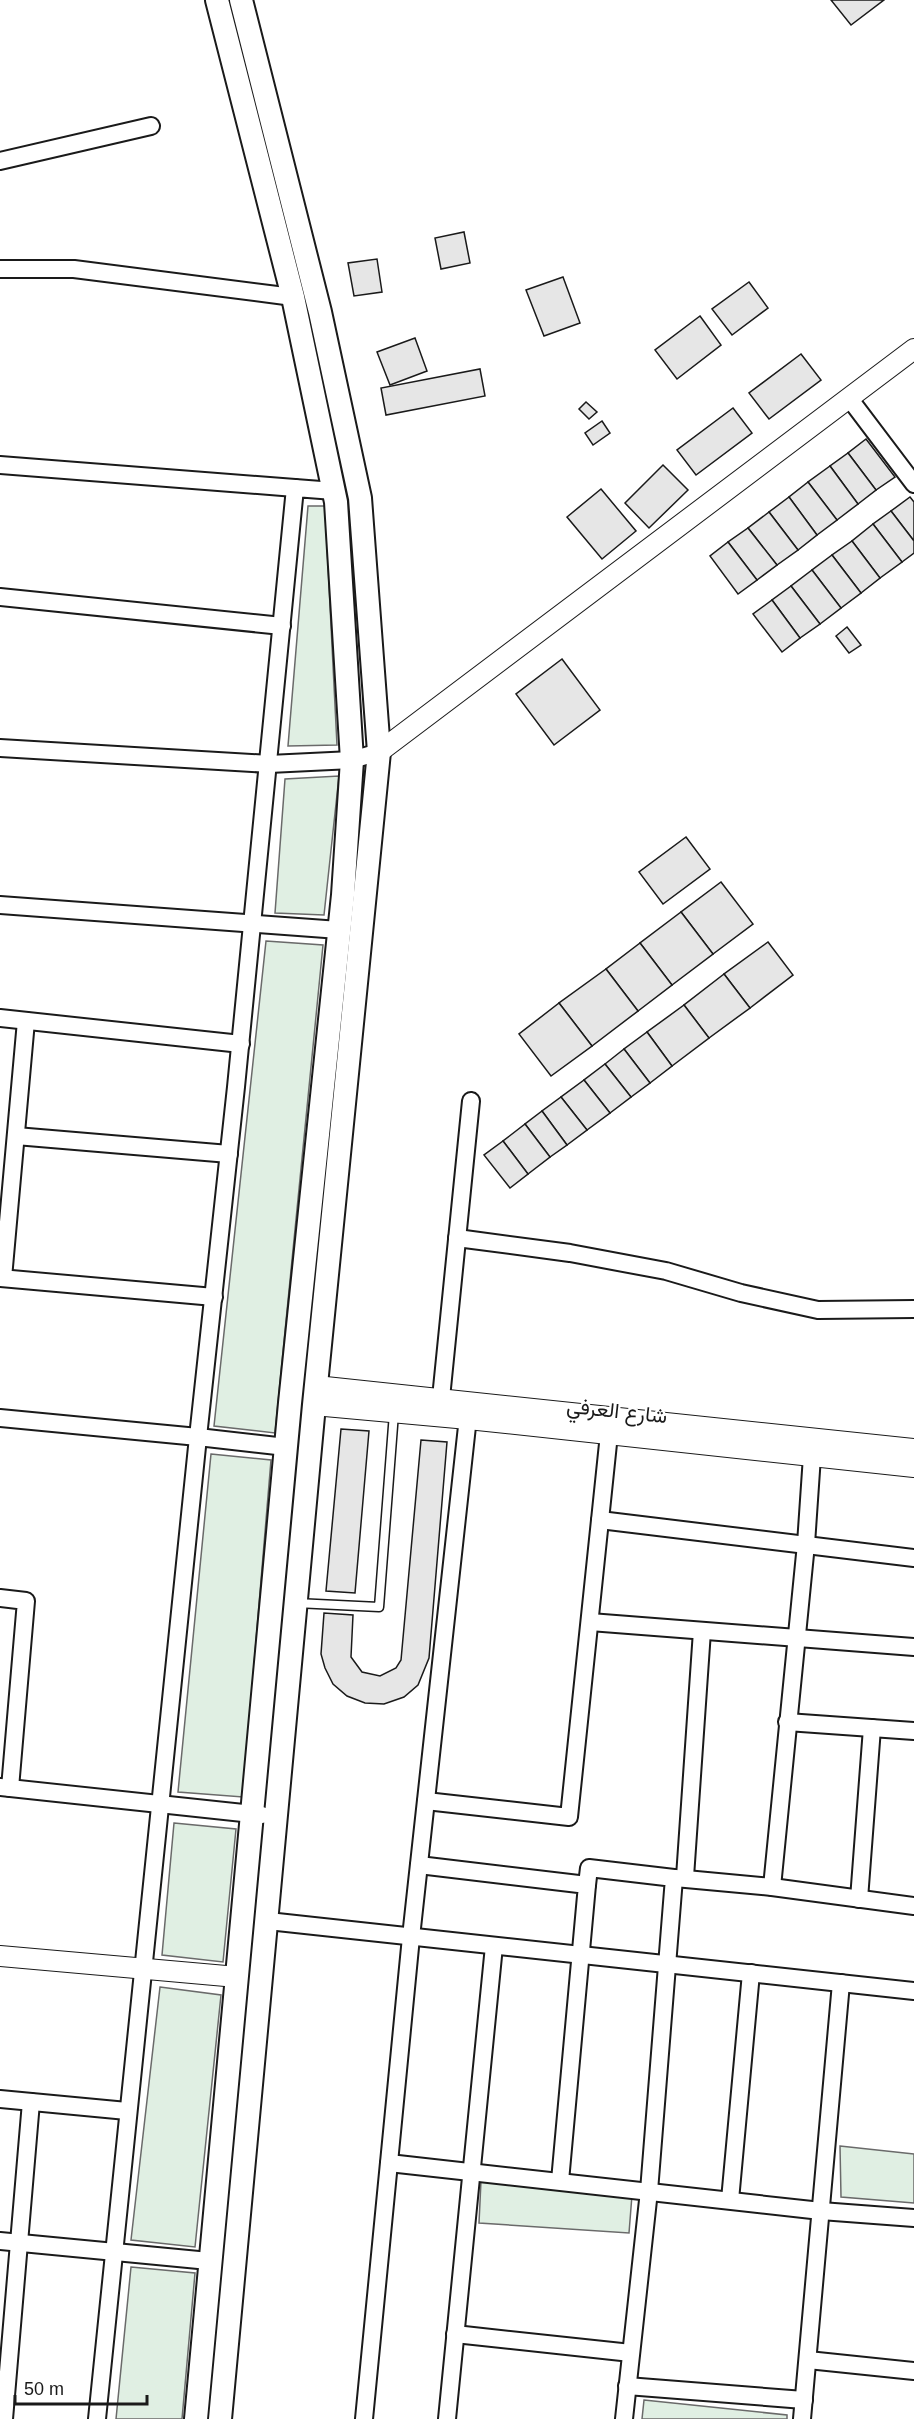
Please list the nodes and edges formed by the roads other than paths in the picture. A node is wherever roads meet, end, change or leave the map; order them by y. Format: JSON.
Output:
{"nodes":[{"id":1,"x":217,"y":0,"type":"edge"},
{"id":2,"x":241,"y":0,"type":"edge"},
{"id":3,"x":151,"y":126,"type":"dead end"},
{"id":4,"x":0,"y":161,"type":"edge"},
{"id":5,"x":0,"y":269,"type":"edge"},
{"id":6,"x":293,"y":297,"type":"junction"},
{"id":7,"x":914,"y":349,"type":"edge"},
{"id":8,"x":849,"y":398,"type":"junction"},
{"id":9,"x":0,"y":465,"type":"edge"},
{"id":10,"x":914,"y":484,"type":"edge"},
{"id":11,"x":295,"y":488,"type":"junction"},
{"id":12,"x":334,"y":491,"type":"junction"},
{"id":13,"x":0,"y":597,"type":"edge"},
{"id":14,"x":282,"y":626,"type":"junction"},
{"id":15,"x":0,"y":748,"type":"edge"},
{"id":16,"x":379,"y":752,"type":"junction"},
{"id":17,"x":352,"y":759,"type":"junction"},
{"id":18,"x":269,"y":764,"type":"junction"},
{"id":19,"x":0,"y":905,"type":"edge"},
{"id":20,"x":253,"y":925,"type":"junction"},
{"id":21,"x":339,"y":930,"type":"junction"},
{"id":22,"x":0,"y":1018,"type":"edge"},
{"id":23,"x":26,"y":1021,"type":"junction"},
{"id":24,"x":241,"y":1044,"type":"junction"},
{"id":25,"x":471,"y":1101,"type":"dead end"},
{"id":26,"x":16,"y":1136,"type":"junction"},
{"id":27,"x":229,"y":1154,"type":"junction"},
{"id":28,"x":457,"y":1238,"type":"junction"},
{"id":29,"x":1,"y":1278,"type":"edge"},
{"id":30,"x":214,"y":1297,"type":"junction"},
{"id":31,"x":914,"y":1309,"type":"edge"},
{"id":32,"x":315,"y":1395,"type":"junction"},
{"id":33,"x":441,"y":1398,"type":"junction"},
{"id":34,"x":469,"y":1410,"type":"junction"},
{"id":35,"x":394,"y":1412,"type":"junction"},
{"id":36,"x":0,"y":1418,"type":"edge"},
{"id":37,"x":609,"y":1434,"type":"junction"},
{"id":38,"x":198,"y":1437,"type":"junction"},
{"id":39,"x":286,"y":1447,"type":"junction"},
{"id":40,"x":914,"y":1449,"type":"edge"},
{"id":41,"x":812,"y":1456,"type":"junction"},
{"id":42,"x":914,"y":1467,"type":"edge"},
{"id":43,"x":600,"y":1520,"type":"junction"},
{"id":44,"x":806,"y":1544,"type":"junction"},
{"id":45,"x":914,"y":1557,"type":"edge"},
{"id":46,"x":0,"y":1598,"type":"edge"},
{"id":47,"x":296,"y":1603,"type":"junction"},
{"id":48,"x":590,"y":1622,"type":"junction"},
{"id":49,"x":702,"y":1631,"type":"junction"},
{"id":50,"x":797,"y":1638,"type":"junction"},
{"id":51,"x":914,"y":1647,"type":"edge"},
{"id":52,"x":787,"y":1722,"type":"junction"},
{"id":53,"x":872,"y":1728,"type":"junction"},
{"id":54,"x":914,"y":1731,"type":"edge"},
{"id":55,"x":5,"y":1787,"type":"edge"},
{"id":56,"x":426,"y":1801,"type":"junction"},
{"id":57,"x":162,"y":1804,"type":"junction"},
{"id":58,"x":254,"y":1814,"type":"junction"},
{"id":59,"x":278,"y":1816,"type":"junction"},
{"id":60,"x":418,"y":1865,"type":"junction"},
{"id":61,"x":679,"y":1877,"type":"junction"},
{"id":62,"x":587,"y":1885,"type":"junction"},
{"id":63,"x":772,"y":1887,"type":"junction"},
{"id":64,"x":859,"y":1899,"type":"junction"},
{"id":65,"x":914,"y":1906,"type":"edge"},
{"id":66,"x":268,"y":1922,"type":"junction"},
{"id":67,"x":411,"y":1937,"type":"junction"},
{"id":68,"x":494,"y":1946,"type":"junction"},
{"id":69,"x":580,"y":1955,"type":"junction"},
{"id":70,"x":0,"y":1956,"type":"edge"},
{"id":71,"x":667,"y":1964,"type":"junction"},
{"id":72,"x":145,"y":1968,"type":"junction"},
{"id":73,"x":751,"y":1973,"type":"junction"},
{"id":74,"x":237,"y":1977,"type":"junction"},
{"id":75,"x":842,"y":1983,"type":"junction"},
{"id":76,"x":914,"y":1991,"type":"edge"},
{"id":77,"x":0,"y":2099,"type":"edge"},
{"id":78,"x":31,"y":2102,"type":"junction"},
{"id":79,"x":127,"y":2110,"type":"junction"},
{"id":80,"x":389,"y":2163,"type":"junction"},
{"id":81,"x":471,"y":2172,"type":"junction"},
{"id":82,"x":560,"y":2181,"type":"junction"},
{"id":83,"x":649,"y":2191,"type":"junction"},
{"id":84,"x":730,"y":2200,"type":"junction"},
{"id":85,"x":821,"y":2211,"type":"junction"},
{"id":86,"x":914,"y":2218,"type":"edge"},
{"id":87,"x":0,"y":2241,"type":"edge"},
{"id":88,"x":20,"y":2243,"type":"junction"},
{"id":89,"x":115,"y":2252,"type":"junction"},
{"id":90,"x":209,"y":2261,"type":"junction"},
{"id":91,"x":455,"y":2334,"type":"junction"},
{"id":92,"x":631,"y":2353,"type":"junction"},
{"id":93,"x":808,"y":2360,"type":"junction"},
{"id":94,"x":914,"y":2371,"type":"edge"},
{"id":95,"x":627,"y":2386,"type":"junction"},
{"id":96,"x":804,"y":2400,"type":"junction"},
{"id":97,"x":4,"y":2419,"type":"edge"},
{"id":98,"x":97,"y":2419,"type":"edge"},
{"id":99,"x":196,"y":2419,"type":"edge"},
{"id":100,"x":220,"y":2419,"type":"edge"},
{"id":101,"x":364,"y":2419,"type":"edge"},
{"id":102,"x":447,"y":2419,"type":"edge"},
{"id":103,"x":624,"y":2419,"type":"edge"},
{"id":104,"x":802,"y":2419,"type":"edge"}],
"edges":[{"from":1,"to":6,"type":"main road"},
{"from":2,"to":16,"type":"main road"},
{"from":3,"to":4,"type":"street"},
{"from":5,"to":6,"type":"street"},
{"from":6,"to":12,"type":"main road"},
{"from":7,"to":8,"type":"street"},
{"from":8,"to":10,"type":"street"},
{"from":8,"to":16,"type":"street"},
{"from":9,"to":11,"type":"street"},
{"from":11,"to":12,"type":"street"},
{"from":11,"to":14,"type":"street"},
{"from":12,"to":17,"type":"main road"},
{"from":13,"to":14,"type":"street"},
{"from":14,"to":18,"type":"street"},
{"from":15,"to":18,"type":"street"},
{"from":16,"to":17,"type":"street"},
{"from":16,"to":32,"type":"main road"},
{"from":17,"to":18,"type":"street"},
{"from":17,"to":21,"type":"main road"},
{"from":18,"to":20,"type":"street"},
{"from":19,"to":20,"type":"street"},
{"from":20,"to":21,"type":"street"},
{"from":20,"to":24,"type":"street"},
{"from":21,"to":39,"type":"main road"},
{"from":22,"to":23,"type":"street"},
{"from":23,"to":24,"type":"street"},
{"from":23,"to":26,"type":"street"},
{"from":24,"to":27,"type":"street"},
{"from":25,"to":28,"type":"street"},
{"from":26,"to":27,"type":"street"},
{"from":26,"to":29,"type":"street"},
{"from":27,"to":30,"type":"street"},
{"from":28,"to":31,"type":"street"},
{"from":28,"to":33,"type":"street"},
{"from":29,"to":30,"type":"street"},
{"from":30,"to":38,"type":"street"},
{"from":32,"to":33,"type":"street","name":"شارع العرفي"},
{"from":32,"to":35,"type":"street","name":"شارع العرفي"},
{"from":32,"to":47,"type":"main road"},
{"from":33,"to":34,"type":"street","name":"شارع العرفي"},
{"from":34,"to":35,"type":"street","name":"شارع العرفي"},
{"from":34,"to":37,"type":"street","name":"شارع العرفي"},
{"from":34,"to":40,"type":"street","name":"شارع العرفي"},
{"from":34,"to":56,"type":"street"},
{"from":35,"to":47,"type":"lane"},
{"from":36,"to":38,"type":"street"},
{"from":37,"to":41,"type":"street","name":"شارع العرفي"},
{"from":37,"to":43,"type":"street"},
{"from":38,"to":39,"type":"street"},
{"from":38,"to":57,"type":"street"},
{"from":39,"to":58,"type":"main road"},
{"from":41,"to":42,"type":"street","name":"شارع العرفي"},
{"from":41,"to":44,"type":"street"},
{"from":43,"to":44,"type":"street"},
{"from":43,"to":48,"type":"street"},
{"from":44,"to":45,"type":"street"},
{"from":44,"to":50,"type":"street"},
{"from":46,"to":55,"type":"street"},
{"from":47,"to":59,"type":"main road"},
{"from":48,"to":49,"type":"street"},
{"from":48,"to":56,"type":"street"},
{"from":49,"to":50,"type":"street"},
{"from":49,"to":61,"type":"street"},
{"from":50,"to":51,"type":"street"},
{"from":50,"to":52,"type":"street"},
{"from":52,"to":53,"type":"street"},
{"from":52,"to":63,"type":"street"},
{"from":53,"to":54,"type":"street"},
{"from":53,"to":64,"type":"street"},
{"from":55,"to":57,"type":"street"},
{"from":56,"to":60,"type":"street"},
{"from":57,"to":58,"type":"street"},
{"from":57,"to":72,"type":"street"},
{"from":58,"to":59,"type":"street"},
{"from":58,"to":74,"type":"main road"},
{"from":59,"to":66,"type":"main road"},
{"from":60,"to":62,"type":"street"},
{"from":60,"to":67,"type":"street"},
{"from":61,"to":62,"type":"street"},
{"from":61,"to":63,"type":"street"},
{"from":61,"to":71,"type":"street"},
{"from":62,"to":69,"type":"street"},
{"from":63,"to":64,"type":"street"},
{"from":64,"to":65,"type":"street"},
{"from":66,"to":67,"type":"street"},
{"from":66,"to":100,"type":"main road"},
{"from":67,"to":68,"type":"street"},
{"from":67,"to":80,"type":"street"},
{"from":68,"to":69,"type":"street"},
{"from":68,"to":81,"type":"street"},
{"from":69,"to":71,"type":"street"},
{"from":69,"to":82,"type":"street"},
{"from":70,"to":72,"type":"street"},
{"from":71,"to":73,"type":"street"},
{"from":71,"to":83,"type":"street"},
{"from":72,"to":74,"type":"street"},
{"from":72,"to":79,"type":"street"},
{"from":73,"to":75,"type":"street"},
{"from":73,"to":84,"type":"street"},
{"from":74,"to":90,"type":"main road"},
{"from":75,"to":76,"type":"street"},
{"from":75,"to":85,"type":"street"},
{"from":77,"to":78,"type":"street"},
{"from":78,"to":79,"type":"street"},
{"from":78,"to":88,"type":"street"},
{"from":79,"to":89,"type":"street"},
{"from":80,"to":81,"type":"street"},
{"from":80,"to":101,"type":"street"},
{"from":81,"to":82,"type":"street"},
{"from":81,"to":91,"type":"street"},
{"from":82,"to":83,"type":"street"},
{"from":83,"to":84,"type":"street"},
{"from":83,"to":92,"type":"street"},
{"from":84,"to":85,"type":"street"},
{"from":85,"to":86,"type":"street"},
{"from":85,"to":93,"type":"street"},
{"from":87,"to":88,"type":"street"},
{"from":88,"to":89,"type":"street"},
{"from":88,"to":97,"type":"street"},
{"from":89,"to":90,"type":"street"},
{"from":89,"to":98,"type":"street"},
{"from":90,"to":99,"type":"main road"},
{"from":91,"to":92,"type":"street"},
{"from":91,"to":102,"type":"street"},
{"from":92,"to":95,"type":"street"},
{"from":93,"to":94,"type":"street"},
{"from":93,"to":96,"type":"street"},
{"from":95,"to":96,"type":"street"},
{"from":95,"to":103,"type":"street"},
{"from":96,"to":104,"type":"street"}]}
